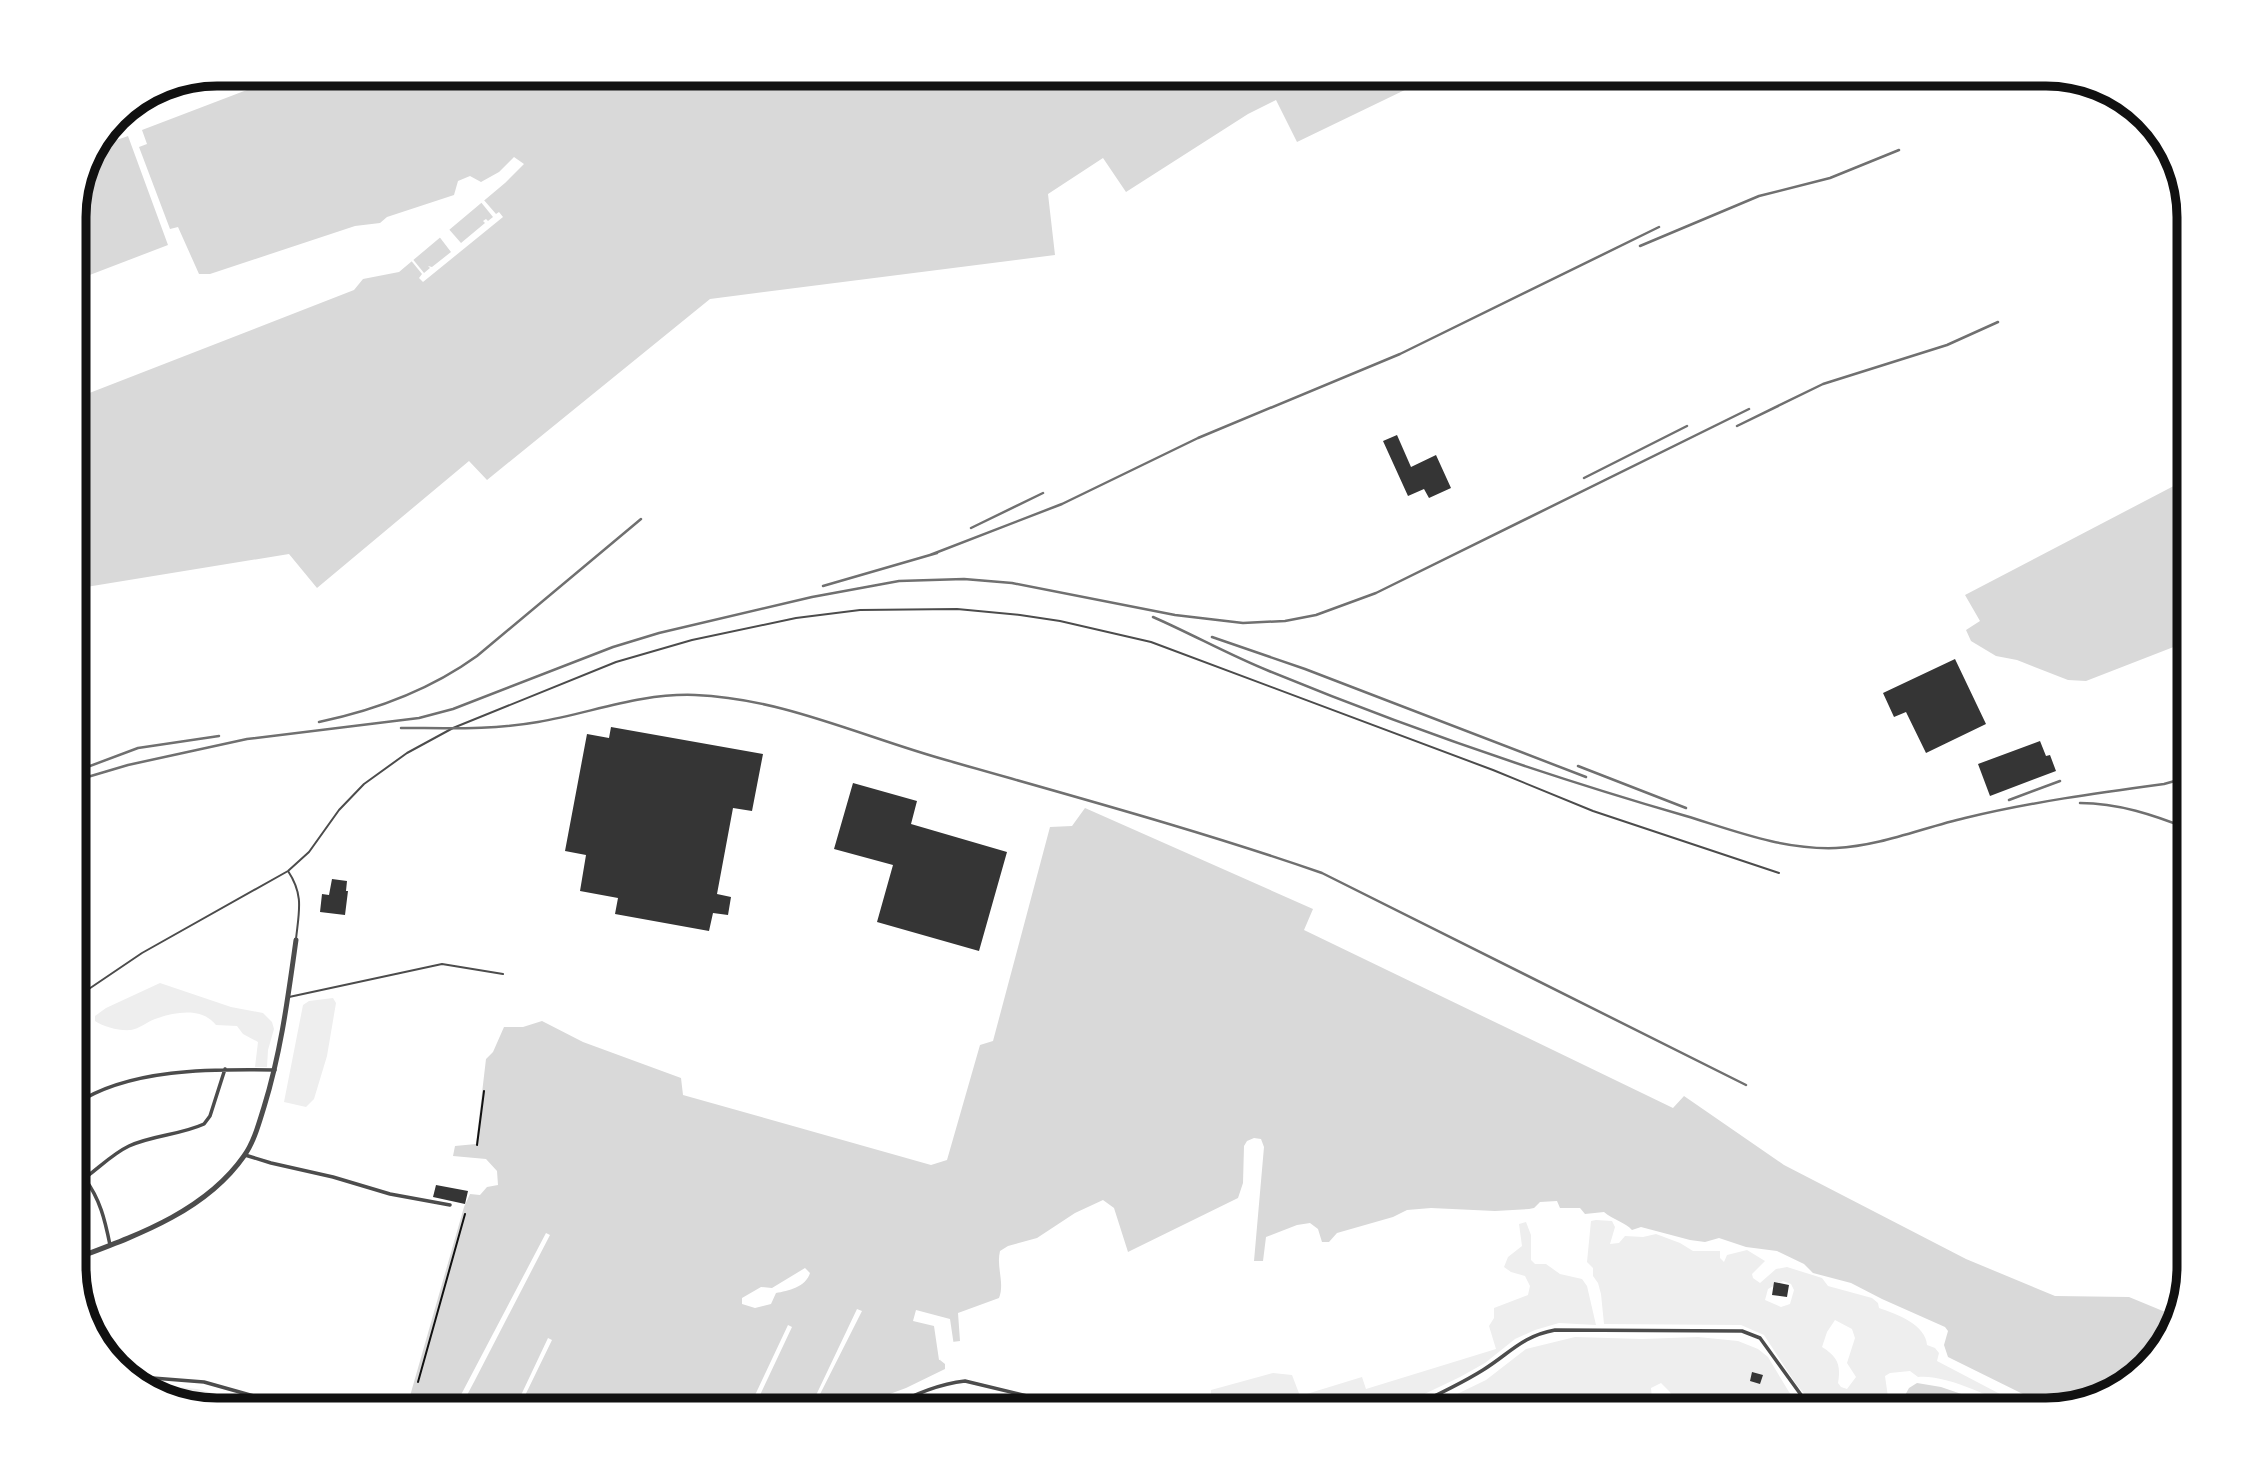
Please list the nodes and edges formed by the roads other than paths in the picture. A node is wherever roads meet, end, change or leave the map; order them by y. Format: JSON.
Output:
{"nodes":[{"id":1,"x":288,"y":871,"type":"junction"},
{"id":2,"x":1779,"y":873,"type":"dead end"},
{"id":3,"x":296,"y":940,"type":"joint"},
{"id":4,"x":503,"y":974,"type":"dead end"},
{"id":5,"x":86,"y":991,"type":"edge"},
{"id":6,"x":288,"y":997,"type":"junction"},
{"id":7,"x":225,"y":1069,"type":"junction"},
{"id":8,"x":276,"y":1070,"type":"junction"},
{"id":9,"x":86,"y":1098,"type":"edge"},
{"id":10,"x":245,"y":1155,"type":"junction"},
{"id":11,"x":86,"y":1178,"type":"edge"},
{"id":12,"x":86,"y":1180,"type":"edge"},
{"id":13,"x":450,"y":1205,"type":"dead end"},
{"id":14,"x":110,"y":1245,"type":"junction"},
{"id":15,"x":86,"y":1254,"type":"edge"},
{"id":16,"x":147,"y":1378,"type":"edge"},
{"id":17,"x":258,"y":1398,"type":"edge"},
{"id":18,"x":908,"y":1398,"type":"edge"},
{"id":19,"x":1035,"y":1398,"type":"edge"},
{"id":20,"x":1428,"y":1398,"type":"edge"},
{"id":21,"x":1803,"y":1398,"type":"edge"}],
"edges":[{"from":1,"to":2,"type":"lane"},
{"from":1,"to":3,"type":"lane"},
{"from":1,"to":5,"type":"lane"},
{"from":3,"to":6,"type":"street"},
{"from":4,"to":6,"type":"lane"},
{"from":6,"to":8,"type":"street"},
{"from":7,"to":8,"type":"street"},
{"from":7,"to":9,"type":"street"},
{"from":7,"to":11,"type":"street"},
{"from":8,"to":10,"type":"street"},
{"from":10,"to":13,"type":"street"},
{"from":10,"to":14,"type":"street"},
{"from":12,"to":14,"type":"street"},
{"from":14,"to":15,"type":"street"},
{"from":16,"to":17,"type":"street"},
{"from":18,"to":19,"type":"street"},
{"from":20,"to":21,"type":"street"}]}
